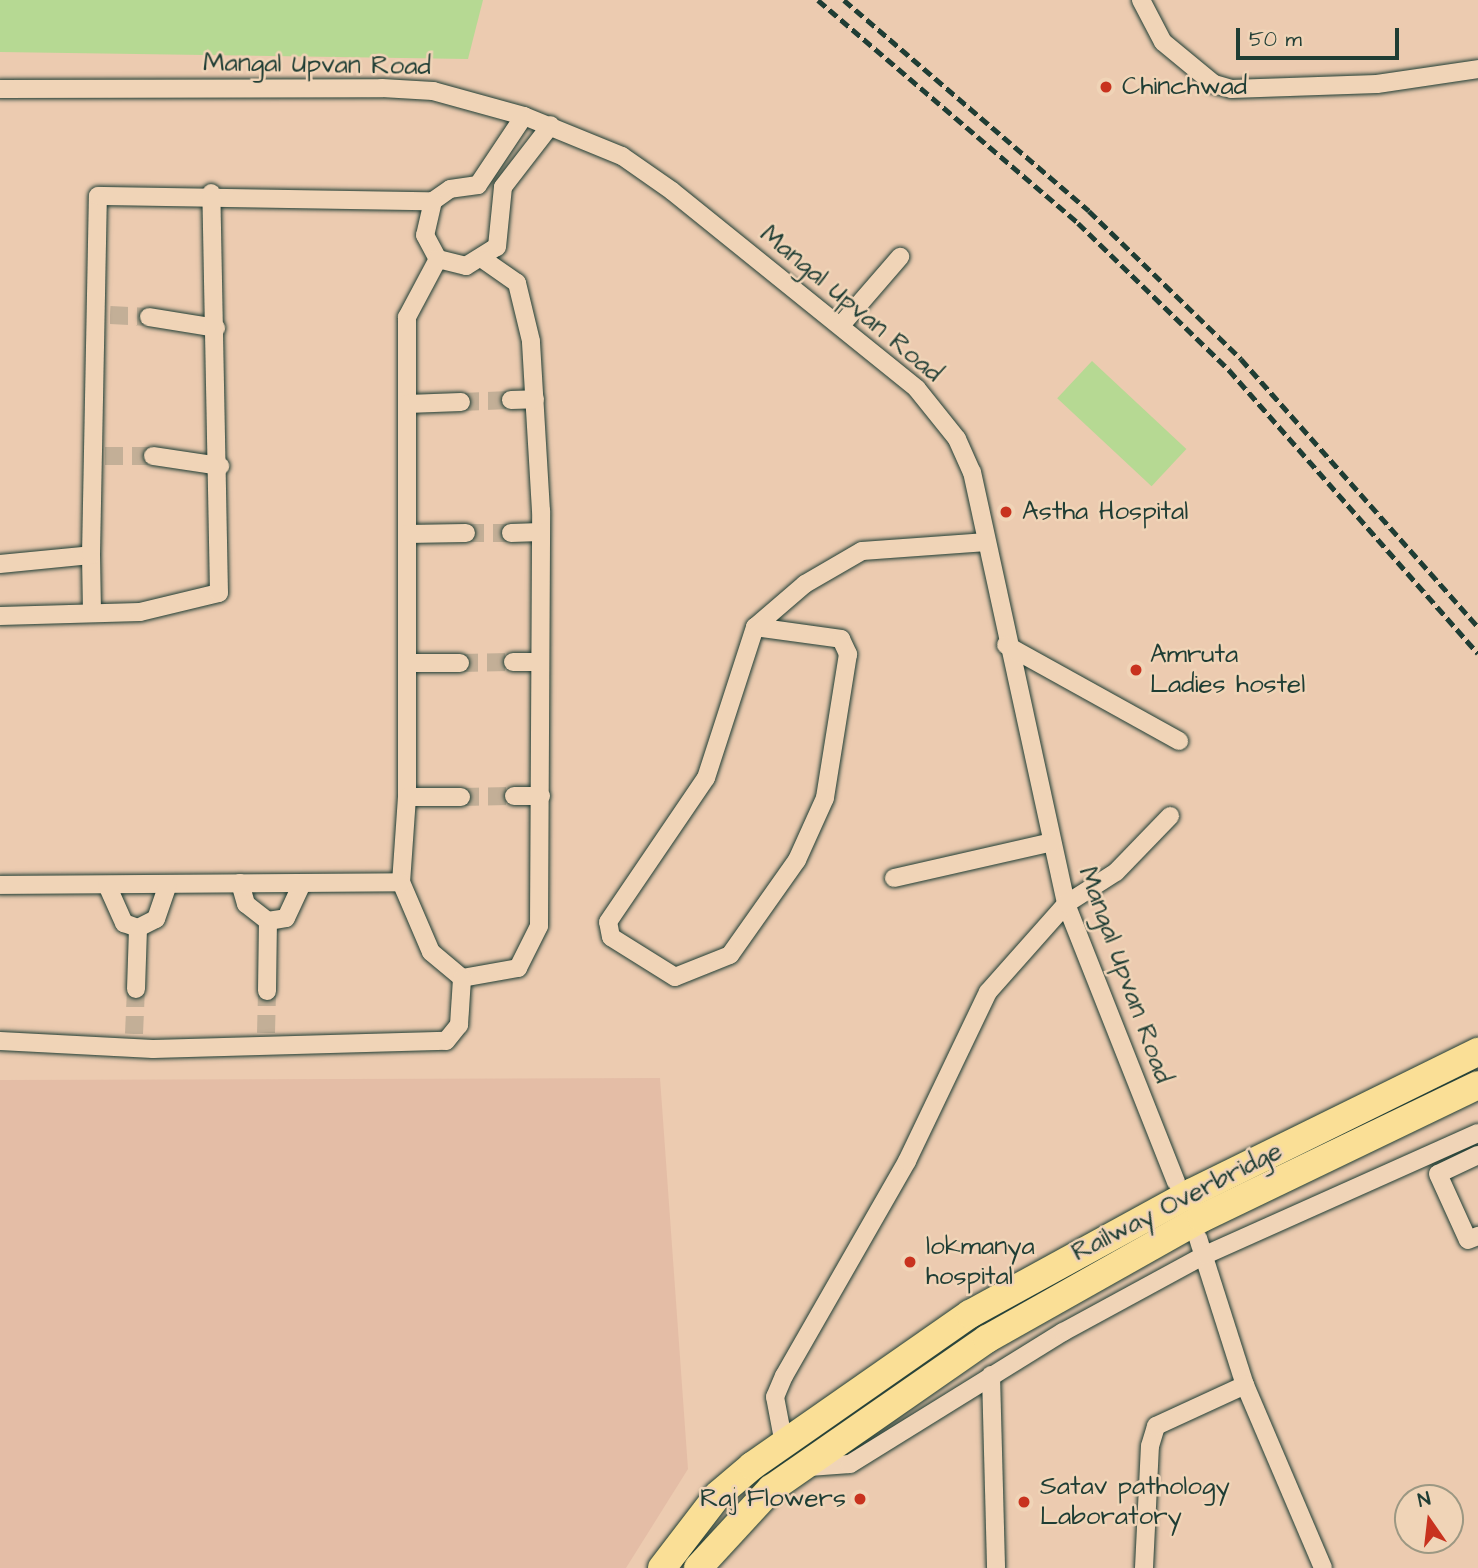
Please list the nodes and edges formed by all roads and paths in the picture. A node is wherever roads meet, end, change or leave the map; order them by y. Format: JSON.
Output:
{"nodes":[{"id":1,"x":1141,"y":0,"type":"edge"},
{"id":2,"x":1478,"y":69,"type":"edge"},
{"id":3,"x":0,"y":89,"type":"edge"},
{"id":4,"x":524,"y":116,"type":"junction"},
{"id":5,"x":551,"y":125,"type":"junction"},
{"id":6,"x":211,"y":193,"type":"junction"},
{"id":7,"x":433,"y":201,"type":"junction"},
{"id":8,"x":900,"y":257,"type":"dead end"},
{"id":9,"x":438,"y":259,"type":"junction"},
{"id":10,"x":484,"y":260,"type":"junction"},
{"id":11,"x":216,"y":303,"type":"junction"},
{"id":12,"x":149,"y":317,"type":"tunnel mouth"},
{"id":13,"x":179,"y":319,"type":"junction"},
{"id":14,"x":842,"y":324,"type":"junction"},
{"id":15,"x":216,"y":328,"type":"junction"},
{"id":16,"x":535,"y":399,"type":"junction"},
{"id":17,"x":511,"y":400,"type":"tunnel mouth"},
{"id":18,"x":461,"y":402,"type":"tunnel mouth"},
{"id":19,"x":407,"y":404,"type":"junction"},
{"id":20,"x":219,"y":441,"type":"junction"},
{"id":21,"x":153,"y":456,"type":"tunnel mouth"},
{"id":22,"x":182,"y":457,"type":"junction"},
{"id":23,"x":220,"y":466,"type":"junction"},
{"id":24,"x":541,"y":532,"type":"junction"},
{"id":25,"x":466,"y":533,"type":"tunnel mouth"},
{"id":26,"x":512,"y":533,"type":"tunnel mouth"},
{"id":27,"x":407,"y":534,"type":"junction"},
{"id":28,"x":987,"y":542,"type":"junction"},
{"id":29,"x":91,"y":555,"type":"junction"},
{"id":30,"x":0,"y":564,"type":"edge"},
{"id":31,"x":92,"y":612,"type":"junction"},
{"id":32,"x":0,"y":616,"type":"edge"},
{"id":33,"x":755,"y":627,"type":"junction"},
{"id":34,"x":1006,"y":645,"type":"junction"},
{"id":35,"x":513,"y":662,"type":"tunnel mouth"},
{"id":36,"x":540,"y":662,"type":"junction"},
{"id":37,"x":407,"y":663,"type":"junction"},
{"id":38,"x":460,"y":663,"type":"tunnel mouth"},
{"id":39,"x":1179,"y":741,"type":"dead end"},
{"id":40,"x":514,"y":796,"type":"tunnel mouth"},
{"id":41,"x":541,"y":796,"type":"junction"},
{"id":42,"x":407,"y":797,"type":"junction"},
{"id":43,"x":461,"y":797,"type":"tunnel mouth"},
{"id":44,"x":1170,"y":816,"type":"dead end"},
{"id":45,"x":1052,"y":842,"type":"junction"},
{"id":46,"x":894,"y":878,"type":"dead end"},
{"id":47,"x":401,"y":882,"type":"junction"},
{"id":48,"x":240,"y":883,"type":"junction"},
{"id":49,"x":302,"y":883,"type":"junction"},
{"id":50,"x":167,"y":884,"type":"junction"},
{"id":51,"x":0,"y":885,"type":"edge"},
{"id":52,"x":107,"y":885,"type":"junction"},
{"id":53,"x":1066,"y":904,"type":"junction"},
{"id":54,"x":268,"y":920,"type":"junction"},
{"id":55,"x":138,"y":928,"type":"junction"},
{"id":56,"x":462,"y":978,"type":"junction"},
{"id":57,"x":136,"y":989,"type":"tunnel mouth"},
{"id":58,"x":267,"y":991,"type":"tunnel mouth"},
{"id":59,"x":0,"y":1041,"type":"edge"},
{"id":60,"x":1478,"y":1052,"type":"edge"},
{"id":61,"x":1478,"y":1085,"type":"edge"},
{"id":62,"x":1473,"y":1136,"type":"edge"},
{"id":63,"x":1477,"y":1155,"type":"edge"},
{"id":64,"x":1175,"y":1182,"type":"dead end"},
{"id":65,"x":1478,"y":1236,"type":"edge"},
{"id":66,"x":1198,"y":1238,"type":"dead end"},
{"id":67,"x":1205,"y":1255,"type":"junction"},
{"id":68,"x":991,"y":1375,"type":"junction"},
{"id":69,"x":1245,"y":1385,"type":"junction"},
{"id":70,"x":784,"y":1444,"type":"junction"},
{"id":71,"x":802,"y":1467,"type":"junction"},
{"id":72,"x":662,"y":1568,"type":"edge"},
{"id":73,"x":698,"y":1568,"type":"edge"},
{"id":74,"x":996,"y":1568,"type":"edge"},
{"id":75,"x":1144,"y":1568,"type":"edge"},
{"id":76,"x":1323,"y":1568,"type":"edge"}],
"edges":[{"from":1,"to":2,"type":"street"},
{"from":3,"to":4,"type":"street","name":"Mangal Upvan Road"},
{"from":4,"to":5,"type":"street","name":"Mangal Upvan Road"},
{"from":4,"to":7,"type":"street"},
{"from":5,"to":10,"type":"street"},
{"from":5,"to":14,"type":"street","name":"Mangal Upvan Road"},
{"from":6,"to":7,"type":"street"},
{"from":6,"to":11,"type":"street"},
{"from":6,"to":29,"type":"street"},
{"from":7,"to":9,"type":"street"},
{"from":8,"to":14,"type":"street"},
{"from":9,"to":10,"type":"street"},
{"from":9,"to":19,"type":"street"},
{"from":10,"to":16,"type":"street"},
{"from":11,"to":13,"type":"street"},
{"from":11,"to":15,"type":"street"},
{"from":12,"to":13,"type":"street"},
{"from":13,"to":15,"type":"street"},
{"from":14,"to":28,"type":"street","name":"Mangal Upvan Road"},
{"from":15,"to":20,"type":"street"},
{"from":16,"to":17,"type":"street"},
{"from":16,"to":24,"type":"street"},
{"from":18,"to":19,"type":"street"},
{"from":19,"to":27,"type":"street"},
{"from":20,"to":22,"type":"street"},
{"from":20,"to":23,"type":"street"},
{"from":21,"to":22,"type":"street"},
{"from":22,"to":23,"type":"street"},
{"from":23,"to":31,"type":"street"},
{"from":24,"to":26,"type":"street"},
{"from":24,"to":36,"type":"street"},
{"from":25,"to":27,"type":"street"},
{"from":27,"to":37,"type":"street"},
{"from":28,"to":33,"type":"street"},
{"from":28,"to":34,"type":"street","name":"Mangal Upvan Road"},
{"from":29,"to":30,"type":"street"},
{"from":29,"to":31,"type":"street"},
{"from":31,"to":32,"type":"street"},
{"from":33,"to":33,"type":"street"},
{"from":34,"to":39,"type":"street"},
{"from":34,"to":45,"type":"street","name":"Mangal Upvan Road"},
{"from":35,"to":36,"type":"street"},
{"from":36,"to":41,"type":"street"},
{"from":37,"to":38,"type":"street"},
{"from":37,"to":42,"type":"street"},
{"from":40,"to":41,"type":"street"},
{"from":41,"to":56,"type":"street"},
{"from":42,"to":43,"type":"street"},
{"from":42,"to":47,"type":"street"},
{"from":44,"to":53,"type":"street"},
{"from":45,"to":46,"type":"street"},
{"from":45,"to":53,"type":"street","name":"Mangal Upvan Road"},
{"from":47,"to":49,"type":"street"},
{"from":47,"to":56,"type":"street"},
{"from":48,"to":49,"type":"street"},
{"from":48,"to":50,"type":"street"},
{"from":48,"to":54,"type":"street"},
{"from":49,"to":54,"type":"street"},
{"from":50,"to":52,"type":"street"},
{"from":50,"to":55,"type":"street"},
{"from":51,"to":52,"type":"street"},
{"from":52,"to":55,"type":"street"},
{"from":53,"to":64,"type":"street","name":"Mangal Upvan Road"},
{"from":53,"to":70,"type":"street"},
{"from":54,"to":58,"type":"street"},
{"from":55,"to":57,"type":"street"},
{"from":56,"to":59,"type":"street"},
{"from":60,"to":70,"type":"main road","name":"Railway Overbridge"},
{"from":61,"to":71,"type":"main road","name":"Railway Overbridge"},
{"from":62,"to":63,"type":"street"},
{"from":62,"to":67,"type":"street"},
{"from":63,"to":65,"type":"street"},
{"from":66,"to":67,"type":"street"},
{"from":67,"to":68,"type":"street"},
{"from":67,"to":69,"type":"street"},
{"from":68,"to":71,"type":"street"},
{"from":68,"to":74,"type":"street"},
{"from":69,"to":75,"type":"street"},
{"from":69,"to":76,"type":"street"},
{"from":70,"to":72,"type":"main road","name":"Railway Overbridge"},
{"from":71,"to":73,"type":"main road","name":"Railway Overbridge"}]}
